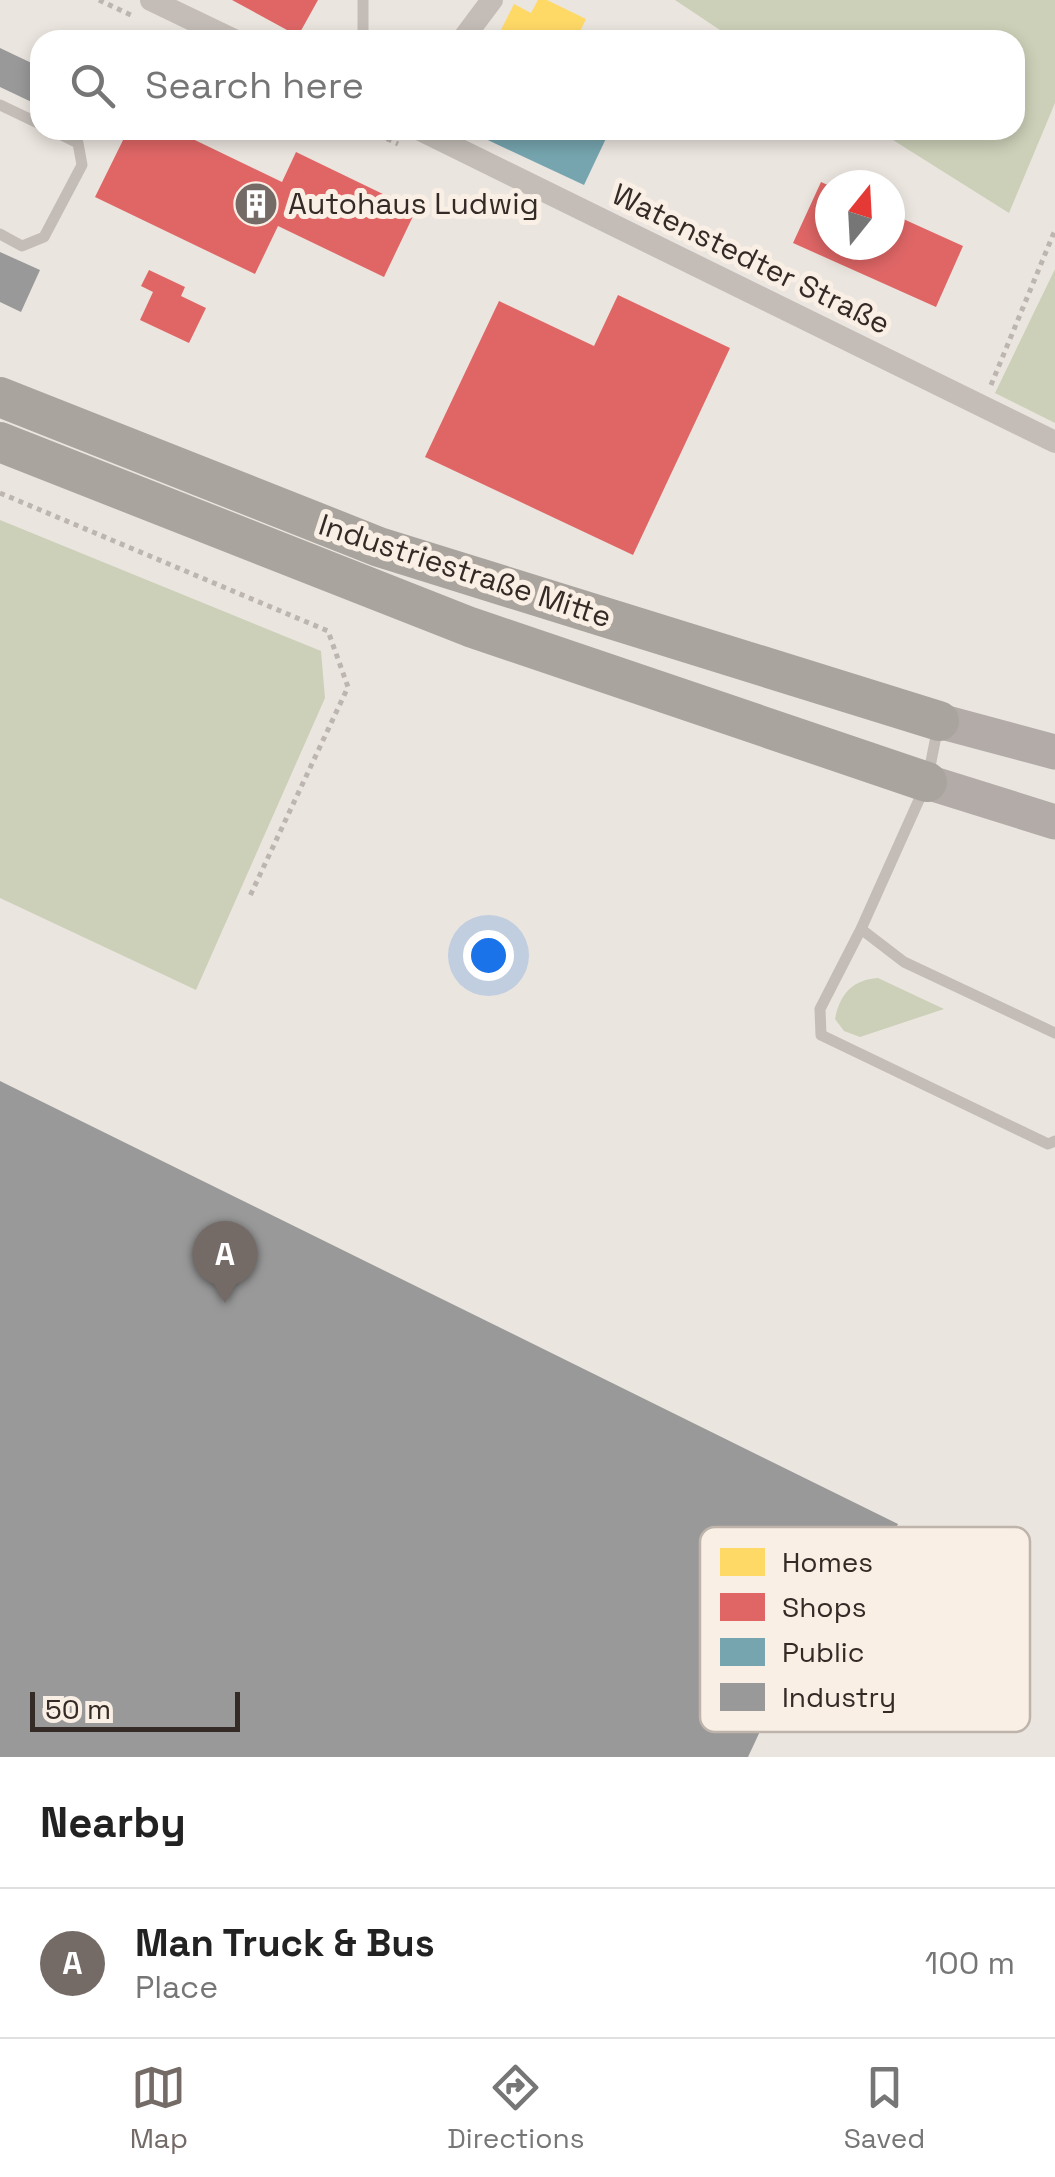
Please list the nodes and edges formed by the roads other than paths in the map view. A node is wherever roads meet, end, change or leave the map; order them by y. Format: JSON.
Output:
{"nodes":[{"id":1,"x":151,"y":0,"type":"edge"},
{"id":2,"x":363,"y":0,"type":"edge"},
{"id":3,"x":492,"y":0,"type":"edge"},
{"id":4,"x":213,"y":30,"type":"edge"},
{"id":5,"x":363,"y":30,"type":"edge"},
{"id":6,"x":470,"y":30,"type":"edge"},
{"id":7,"x":0,"y":105,"type":"edge"},
{"id":8,"x":30,"y":119,"type":"edge"},
{"id":9,"x":72,"y":140,"type":"edge"},
{"id":10,"x":440,"y":140,"type":"edge"},
{"id":11,"x":0,"y":234,"type":"edge"},
{"id":12,"x":0,"y":397,"type":"edge"},
{"id":13,"x":0,"y":442,"type":"edge"},
{"id":14,"x":1055,"y":442,"type":"edge"},
{"id":15,"x":939,"y":722,"type":"junction"},
{"id":16,"x":1055,"y":752,"type":"edge"},
{"id":17,"x":927,"y":782,"type":"junction"},
{"id":18,"x":1055,"y":822,"type":"edge"},
{"id":19,"x":861,"y":929,"type":"junction"},
{"id":20,"x":1055,"y":1034,"type":"edge"},
{"id":21,"x":1055,"y":1142,"type":"edge"}],
"edges":[{"from":1,"to":4,"type":"street"},
{"from":2,"to":5,"type":"lane"},
{"from":3,"to":6,"type":"street"},
{"from":7,"to":8,"type":"lane"},
{"from":9,"to":11,"type":"lane"},
{"from":10,"to":14,"type":"street","name":"Watenstedter Straße"},
{"from":12,"to":15,"type":"highway","name":"Industriestraße Mitte"},
{"from":13,"to":17,"type":"highway","name":"Industriestraße Mitte"},
{"from":15,"to":16,"type":"main road","name":"Industriestraße Mitte"},
{"from":15,"to":17,"type":"lane"},
{"from":17,"to":18,"type":"main road","name":"Industriestraße Mitte"},
{"from":17,"to":19,"type":"lane"},
{"from":19,"to":20,"type":"lane"},
{"from":19,"to":21,"type":"lane"}]}
